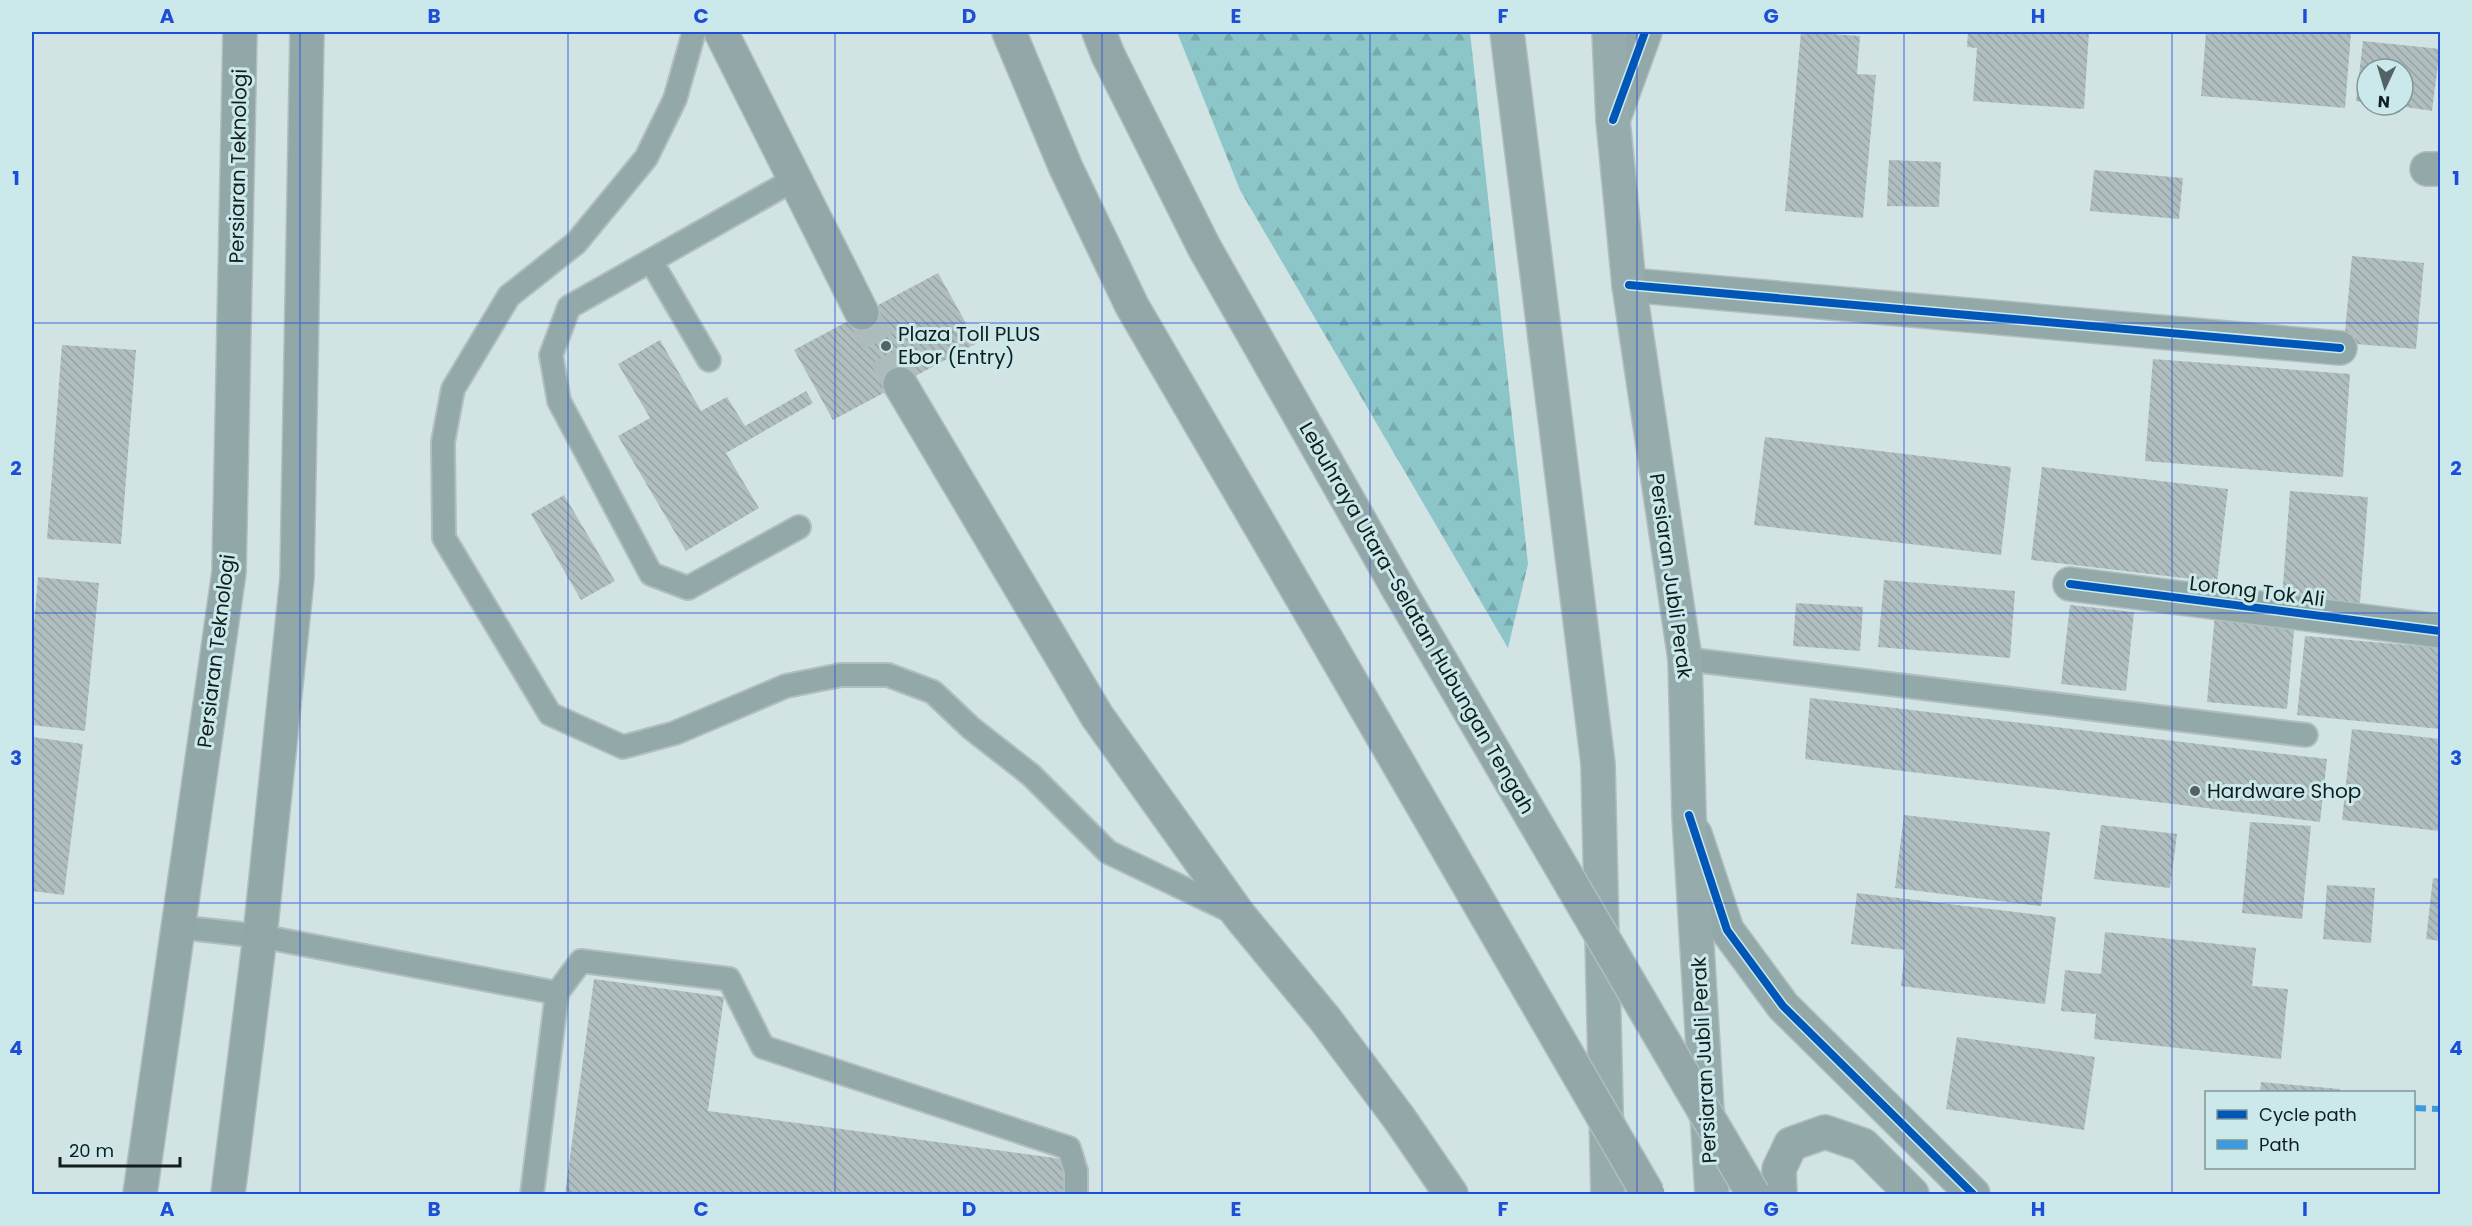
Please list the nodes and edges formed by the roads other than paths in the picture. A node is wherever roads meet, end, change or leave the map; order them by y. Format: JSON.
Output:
{"nodes":[{"id":1,"x":240,"y":32,"type":"edge"},
{"id":2,"x":307,"y":32,"type":"edge"},
{"id":3,"x":694,"y":32,"type":"edge"},
{"id":4,"x":721,"y":32,"type":"edge"},
{"id":5,"x":1009,"y":32,"type":"edge"},
{"id":6,"x":1099,"y":32,"type":"edge"},
{"id":7,"x":1507,"y":32,"type":"edge"},
{"id":8,"x":1609,"y":32,"type":"edge"},
{"id":9,"x":1645,"y":32,"type":"edge"},
{"id":10,"x":1613,"y":120,"type":"junction"},
{"id":11,"x":795,"y":178,"type":"junction"},
{"id":12,"x":651,"y":261,"type":"junction"},
{"id":13,"x":1629,"y":285,"type":"junction"},
{"id":14,"x":862,"y":313,"type":"tunnel mouth"},
{"id":15,"x":2340,"y":348,"type":"dead end"},
{"id":16,"x":709,"y":360,"type":"dead end"},
{"id":17,"x":900,"y":384,"type":"tunnel mouth"},
{"id":18,"x":799,"y":527,"type":"dead end"},
{"id":19,"x":2070,"y":584,"type":"dead end"},
{"id":20,"x":2440,"y":632,"type":"edge"},
{"id":21,"x":1685,"y":659,"type":"junction"},
{"id":22,"x":2306,"y":735,"type":"dead end"},
{"id":23,"x":1689,"y":815,"type":"junction"},
{"id":24,"x":1239,"y":915,"type":"junction"},
{"id":25,"x":178,"y":927,"type":"junction"},
{"id":26,"x":260,"y":936,"type":"junction"},
{"id":27,"x":557,"y":993,"type":"junction"},
{"id":28,"x":140,"y":1194,"type":"edge"},
{"id":29,"x":228,"y":1194,"type":"edge"},
{"id":30,"x":532,"y":1194,"type":"edge"},
{"id":31,"x":1077,"y":1194,"type":"edge"},
{"id":32,"x":1451,"y":1194,"type":"edge"},
{"id":33,"x":1608,"y":1194,"type":"edge"},
{"id":34,"x":1648,"y":1194,"type":"edge"},
{"id":35,"x":1712,"y":1194,"type":"edge"},
{"id":36,"x":1753,"y":1194,"type":"edge"},
{"id":37,"x":1780,"y":1194,"type":"edge"},
{"id":38,"x":1912,"y":1194,"type":"edge"},
{"id":39,"x":1973,"y":1194,"type":"edge"}],
"edges":[{"from":1,"to":25,"type":"main road","name":"Persiaran Teknologi"},
{"from":2,"to":26,"type":"main road"},
{"from":3,"to":24,"type":"lane"},
{"from":4,"to":11,"type":"highway"},
{"from":5,"to":34,"type":"highway","bridge":true},
{"from":6,"to":36,"type":"highway","name":"Lebuhraya Utara–Selatan Hubungan Tengah","bridge":true},
{"from":7,"to":33,"type":"main road"},
{"from":8,"to":10,"type":"main road","name":"Persiaran Jubli Perak"},
{"from":9,"to":10,"type":"street"},
{"from":10,"to":13,"type":"main road","name":"Persiaran Jubli Perak"},
{"from":11,"to":12,"type":"lane"},
{"from":11,"to":14,"type":"highway"},
{"from":12,"to":16,"type":"lane"},
{"from":12,"to":18,"type":"lane"},
{"from":13,"to":15,"type":"street"},
{"from":13,"to":21,"type":"main road","name":"Persiaran Jubli Perak"},
{"from":17,"to":24,"type":"highway"},
{"from":19,"to":20,"type":"street","name":"Lorong Tok Ali"},
{"from":21,"to":22,"type":"lane"},
{"from":21,"to":23,"type":"main road","name":"Persiaran Jubli Perak"},
{"from":23,"to":35,"type":"main road","name":"Persiaran Jubli Perak"},
{"from":23,"to":39,"type":"street"},
{"from":24,"to":32,"type":"highway"},
{"from":25,"to":26,"type":"lane"},
{"from":25,"to":28,"type":"main road","name":"Persiaran Teknologi"},
{"from":26,"to":27,"type":"lane"},
{"from":26,"to":29,"type":"main road"},
{"from":27,"to":30,"type":"lane"},
{"from":27,"to":31,"type":"lane"},
{"from":37,"to":38,"type":"street"}]}
